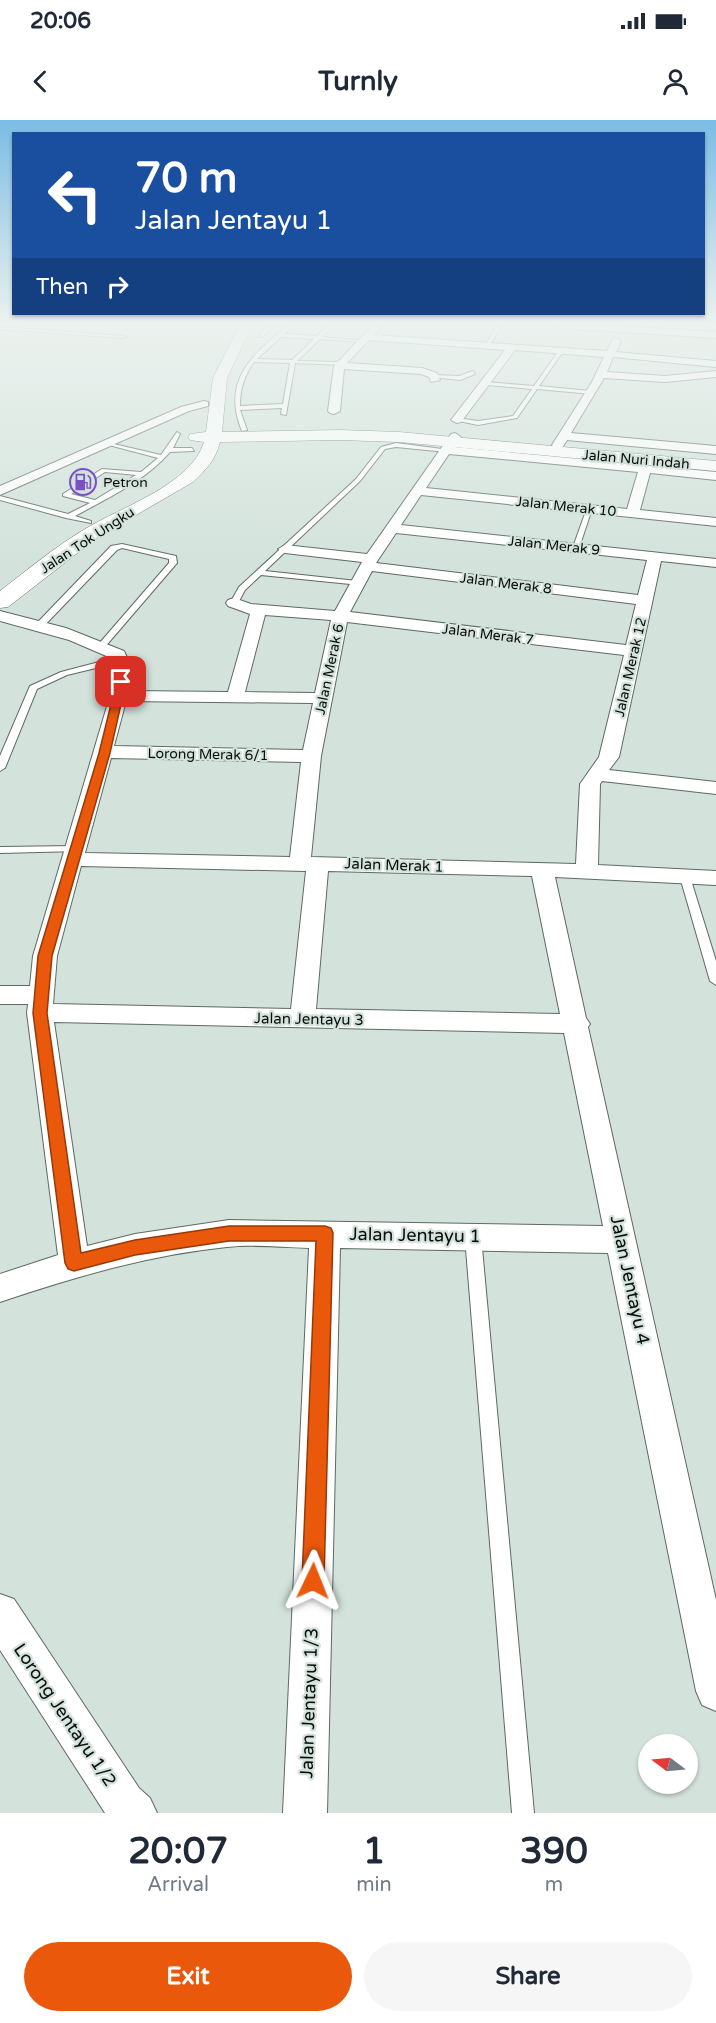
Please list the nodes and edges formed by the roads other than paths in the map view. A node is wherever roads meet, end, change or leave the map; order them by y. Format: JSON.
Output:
{"nodes":[{"id":1,"x":204,"y":404,"type":"joint"},
{"id":2,"x":211,"y":404,"type":"edge"},
{"id":3,"x":237,"y":404,"type":"edge"},
{"id":4,"x":335,"y":404,"type":"edge"},
{"id":5,"x":473,"y":404,"type":"edge"},
{"id":6,"x":524,"y":404,"type":"edge"},
{"id":7,"x":583,"y":404,"type":"edge"},
{"id":8,"x":285,"y":406,"type":"joint"},
{"id":9,"x":237,"y":408,"type":"junction"},
{"id":10,"x":334,"y":411,"type":"dead end"},
{"id":11,"x":285,"y":414,"type":"dead end"},
{"id":12,"x":244,"y":430,"type":"junction"},
{"id":13,"x":199,"y":437,"type":"junction"},
{"id":14,"x":453,"y":437,"type":"junction"},
{"id":15,"x":561,"y":440,"type":"junction"},
{"id":16,"x":107,"y":443,"type":"junction"},
{"id":17,"x":170,"y":450,"type":"junction"},
{"id":18,"x":716,"y":450,"type":"edge"},
{"id":19,"x":163,"y":457,"type":"junction"},
{"id":20,"x":716,"y":459,"type":"edge"},
{"id":21,"x":716,"y":466,"type":"edge"},
{"id":22,"x":645,"y":469,"type":"junction"},
{"id":23,"x":140,"y":474,"type":"junction"},
{"id":24,"x":716,"y":476,"type":"edge"},
{"id":25,"x":0,"y":491,"type":"edge"},
{"id":26,"x":417,"y":491,"type":"junction"},
{"id":27,"x":0,"y":498,"type":"edge"},
{"id":28,"x":96,"y":502,"type":"junction"},
{"id":29,"x":589,"y":509,"type":"junction"},
{"id":30,"x":632,"y":513,"type":"junction"},
{"id":31,"x":68,"y":517,"type":"junction"},
{"id":32,"x":89,"y":522,"type":"junction"},
{"id":33,"x":716,"y":522,"type":"edge"},
{"id":34,"x":392,"y":528,"type":"junction"},
{"id":35,"x":575,"y":548,"type":"junction"},
{"id":36,"x":285,"y":549,"type":"junction"},
{"id":37,"x":655,"y":556,"type":"junction"},
{"id":38,"x":369,"y":563,"type":"junction"},
{"id":39,"x":716,"y":563,"type":"edge"},
{"id":40,"x":259,"y":573,"type":"junction"},
{"id":41,"x":357,"y":583,"type":"junction"},
{"id":42,"x":0,"y":584,"type":"edge"},
{"id":43,"x":645,"y":601,"type":"junction"},
{"id":44,"x":0,"y":602,"type":"edge"},
{"id":45,"x":234,"y":603,"type":"joint"},
{"id":46,"x":259,"y":609,"type":"junction"},
{"id":47,"x":340,"y":616,"type":"junction"},
{"id":48,"x":5,"y":617,"type":"edge"},
{"id":49,"x":33,"y":624,"type":"junction"},
{"id":50,"x":101,"y":646,"type":"junction"},
{"id":51,"x":635,"y":651,"type":"junction"},
{"id":52,"x":122,"y":659,"type":"junction"},
{"id":53,"x":119,"y":696,"type":"junction"},
{"id":54,"x":235,"y":698,"type":"junction"},
{"id":55,"x":323,"y":698,"type":"junction"},
{"id":56,"x":104,"y":753,"type":"junction"},
{"id":57,"x":311,"y":756,"type":"junction"},
{"id":58,"x":0,"y":768,"type":"edge"},
{"id":59,"x":596,"y":774,"type":"junction"},
{"id":60,"x":716,"y":788,"type":"edge"},
{"id":61,"x":0,"y":850,"type":"edge"},
{"id":62,"x":74,"y":854,"type":"junction"},
{"id":63,"x":309,"y":863,"type":"junction"},
{"id":64,"x":542,"y":869,"type":"junction"},
{"id":65,"x":587,"y":871,"type":"junction"},
{"id":66,"x":685,"y":877,"type":"junction"},
{"id":67,"x":716,"y":878,"type":"edge"},
{"id":68,"x":716,"y":981,"type":"edge"},
{"id":69,"x":0,"y":995,"type":"edge"},
{"id":70,"x":41,"y":1004,"type":"junction"},
{"id":71,"x":303,"y":1018,"type":"junction"},
{"id":72,"x":577,"y":1024,"type":"junction"},
{"id":73,"x":325,"y":1233,"type":"junction"},
{"id":74,"x":473,"y":1237,"type":"junction"},
{"id":75,"x":621,"y":1240,"type":"junction"},
{"id":76,"x":74,"y":1263,"type":"junction"},
{"id":77,"x":0,"y":1288,"type":"edge"},
{"id":78,"x":0,"y":1613,"type":"edge"},
{"id":79,"x":716,"y":1692,"type":"edge"},
{"id":80,"x":135,"y":1813,"type":"edge"},
{"id":81,"x":305,"y":1813,"type":"edge"},
{"id":82,"x":523,"y":1813,"type":"edge"}],
"edges":[{"from":1,"to":13,"type":"main road","name":"Jalan Tok Ungku"},
{"from":1,"to":16,"type":"street"},
{"from":2,"to":13,"type":"main road","name":"Jalan Tok Ungku"},
{"from":3,"to":9,"type":"lane"},
{"from":4,"to":10,"type":"street"},
{"from":5,"to":14,"type":"street","name":"Jalan Merak 6"},
{"from":6,"to":14,"type":"lane"},
{"from":7,"to":15,"type":"street"},
{"from":8,"to":9,"type":"lane"},
{"from":8,"to":11,"type":"lane"},
{"from":9,"to":12,"type":"lane"},
{"from":12,"to":13,"type":"main road","name":"Jalan Nuri Indah"},
{"from":12,"to":14,"type":"main road","name":"Jalan Nuri Indah"},
{"from":13,"to":14,"type":"main road","name":"Jalan Nuri Indah"},
{"from":13,"to":17,"type":"lane"},
{"from":13,"to":17,"type":"lane"},
{"from":13,"to":32,"type":"main road","name":"Jalan Tok Ungku"},
{"from":13,"to":44,"type":"main road","name":"Jalan Tok Ungku"},
{"from":14,"to":15,"type":"main road","name":"Jalan Nuri Indah"},
{"from":14,"to":21,"type":"main road","name":"Jalan Nuri Indah"},
{"from":14,"to":22,"type":"street"},
{"from":14,"to":26,"type":"street","name":"Jalan Merak 6"},
{"from":14,"to":36,"type":"lane"},
{"from":15,"to":18,"type":"street"},
{"from":15,"to":20,"type":"main road","name":"Jalan Nuri Indah"},
{"from":16,"to":19,"type":"lane"},
{"from":16,"to":25,"type":"street"},
{"from":17,"to":19,"type":"lane"},
{"from":19,"to":23,"type":"lane"},
{"from":22,"to":24,"type":"street"},
{"from":22,"to":30,"type":"street"},
{"from":23,"to":28,"type":"lane"},
{"from":23,"to":28,"type":"lane"},
{"from":26,"to":29,"type":"street","name":"Jalan Merak 10"},
{"from":26,"to":34,"type":"street","name":"Jalan Merak 6"},
{"from":27,"to":31,"type":"lane"},
{"from":28,"to":31,"type":"lane"},
{"from":29,"to":30,"type":"street","name":"Jalan Merak 10"},
{"from":29,"to":35,"type":"lane"},
{"from":30,"to":33,"type":"street","name":"Jalan Merak 10"},
{"from":31,"to":32,"type":"lane"},
{"from":32,"to":42,"type":"main road","name":"Jalan Tok Ungku"},
{"from":34,"to":35,"type":"street","name":"Jalan Merak 9"},
{"from":34,"to":38,"type":"street","name":"Jalan Merak 6"},
{"from":35,"to":37,"type":"street","name":"Jalan Merak 9"},
{"from":36,"to":38,"type":"street","name":"Jalan Merak 8"},
{"from":36,"to":40,"type":"lane"},
{"from":37,"to":39,"type":"street","name":"Jalan Merak 9"},
{"from":37,"to":43,"type":"street","name":"Jalan Merak 12"},
{"from":38,"to":41,"type":"street","name":"Jalan Merak 6"},
{"from":38,"to":43,"type":"street","name":"Jalan Merak 8"},
{"from":40,"to":41,"type":"lane"},
{"from":40,"to":45,"type":"lane"},
{"from":41,"to":47,"type":"street","name":"Jalan Merak 6"},
{"from":43,"to":51,"type":"street","name":"Jalan Merak 12"},
{"from":45,"to":46,"type":"street","name":"Jalan Merak 7"},
{"from":46,"to":47,"type":"street","name":"Jalan Merak 7"},
{"from":46,"to":54,"type":"street"},
{"from":47,"to":51,"type":"street","name":"Jalan Merak 7"},
{"from":47,"to":55,"type":"street","name":"Jalan Merak 6"},
{"from":48,"to":49,"type":"street"},
{"from":49,"to":50,"type":"street"},
{"from":49,"to":50,"type":"lane"},
{"from":50,"to":52,"type":"street"},
{"from":51,"to":59,"type":"street","name":"Jalan Merak 12"},
{"from":52,"to":53,"type":"street"},
{"from":52,"to":58,"type":"lane"},
{"from":53,"to":54,"type":"street"},
{"from":53,"to":56,"type":"street"},
{"from":54,"to":55,"type":"street"},
{"from":55,"to":57,"type":"street","name":"Jalan Merak 6"},
{"from":56,"to":57,"type":"street","name":"Lorong Merak 6/1"},
{"from":56,"to":62,"type":"street"},
{"from":57,"to":63,"type":"street","name":"Jalan Merak 6"},
{"from":59,"to":60,"type":"street"},
{"from":59,"to":65,"type":"street","name":"Jalan Merak 12"},
{"from":61,"to":62,"type":"lane"},
{"from":62,"to":63,"type":"street","name":"Jalan Merak 1"},
{"from":62,"to":70,"type":"street"},
{"from":63,"to":64,"type":"street","name":"Jalan Merak 1"},
{"from":63,"to":71,"type":"street","name":"Jalan Merak 6"},
{"from":64,"to":65,"type":"street","name":"Jalan Merak 1"},
{"from":64,"to":72,"type":"street","name":"Jalan Jentayu 4"},
{"from":65,"to":66,"type":"street","name":"Jalan Merak 1"},
{"from":66,"to":67,"type":"street","name":"Jalan Merak 1"},
{"from":66,"to":68,"type":"lane"},
{"from":69,"to":70,"type":"street","name":"Jalan Jentayu 3"},
{"from":70,"to":71,"type":"street","name":"Jalan Jentayu 3"},
{"from":70,"to":76,"type":"street"},
{"from":71,"to":72,"type":"street","name":"Jalan Jentayu 3"},
{"from":72,"to":75,"type":"street","name":"Jalan Jentayu 4"},
{"from":73,"to":74,"type":"street","name":"Jalan Jentayu 1"},
{"from":73,"to":76,"type":"street","name":"Jalan Jentayu 1"},
{"from":73,"to":81,"type":"street","name":"Jalan Jentayu 1/3"},
{"from":74,"to":75,"type":"street","name":"Jalan Jentayu 1"},
{"from":74,"to":82,"type":"lane"},
{"from":75,"to":79,"type":"street","name":"Jalan Jentayu 4"},
{"from":76,"to":77,"type":"street","name":"Jalan Jentayu 1"},
{"from":78,"to":80,"type":"street","name":"Lorong Jentayu 1/2"}]}
